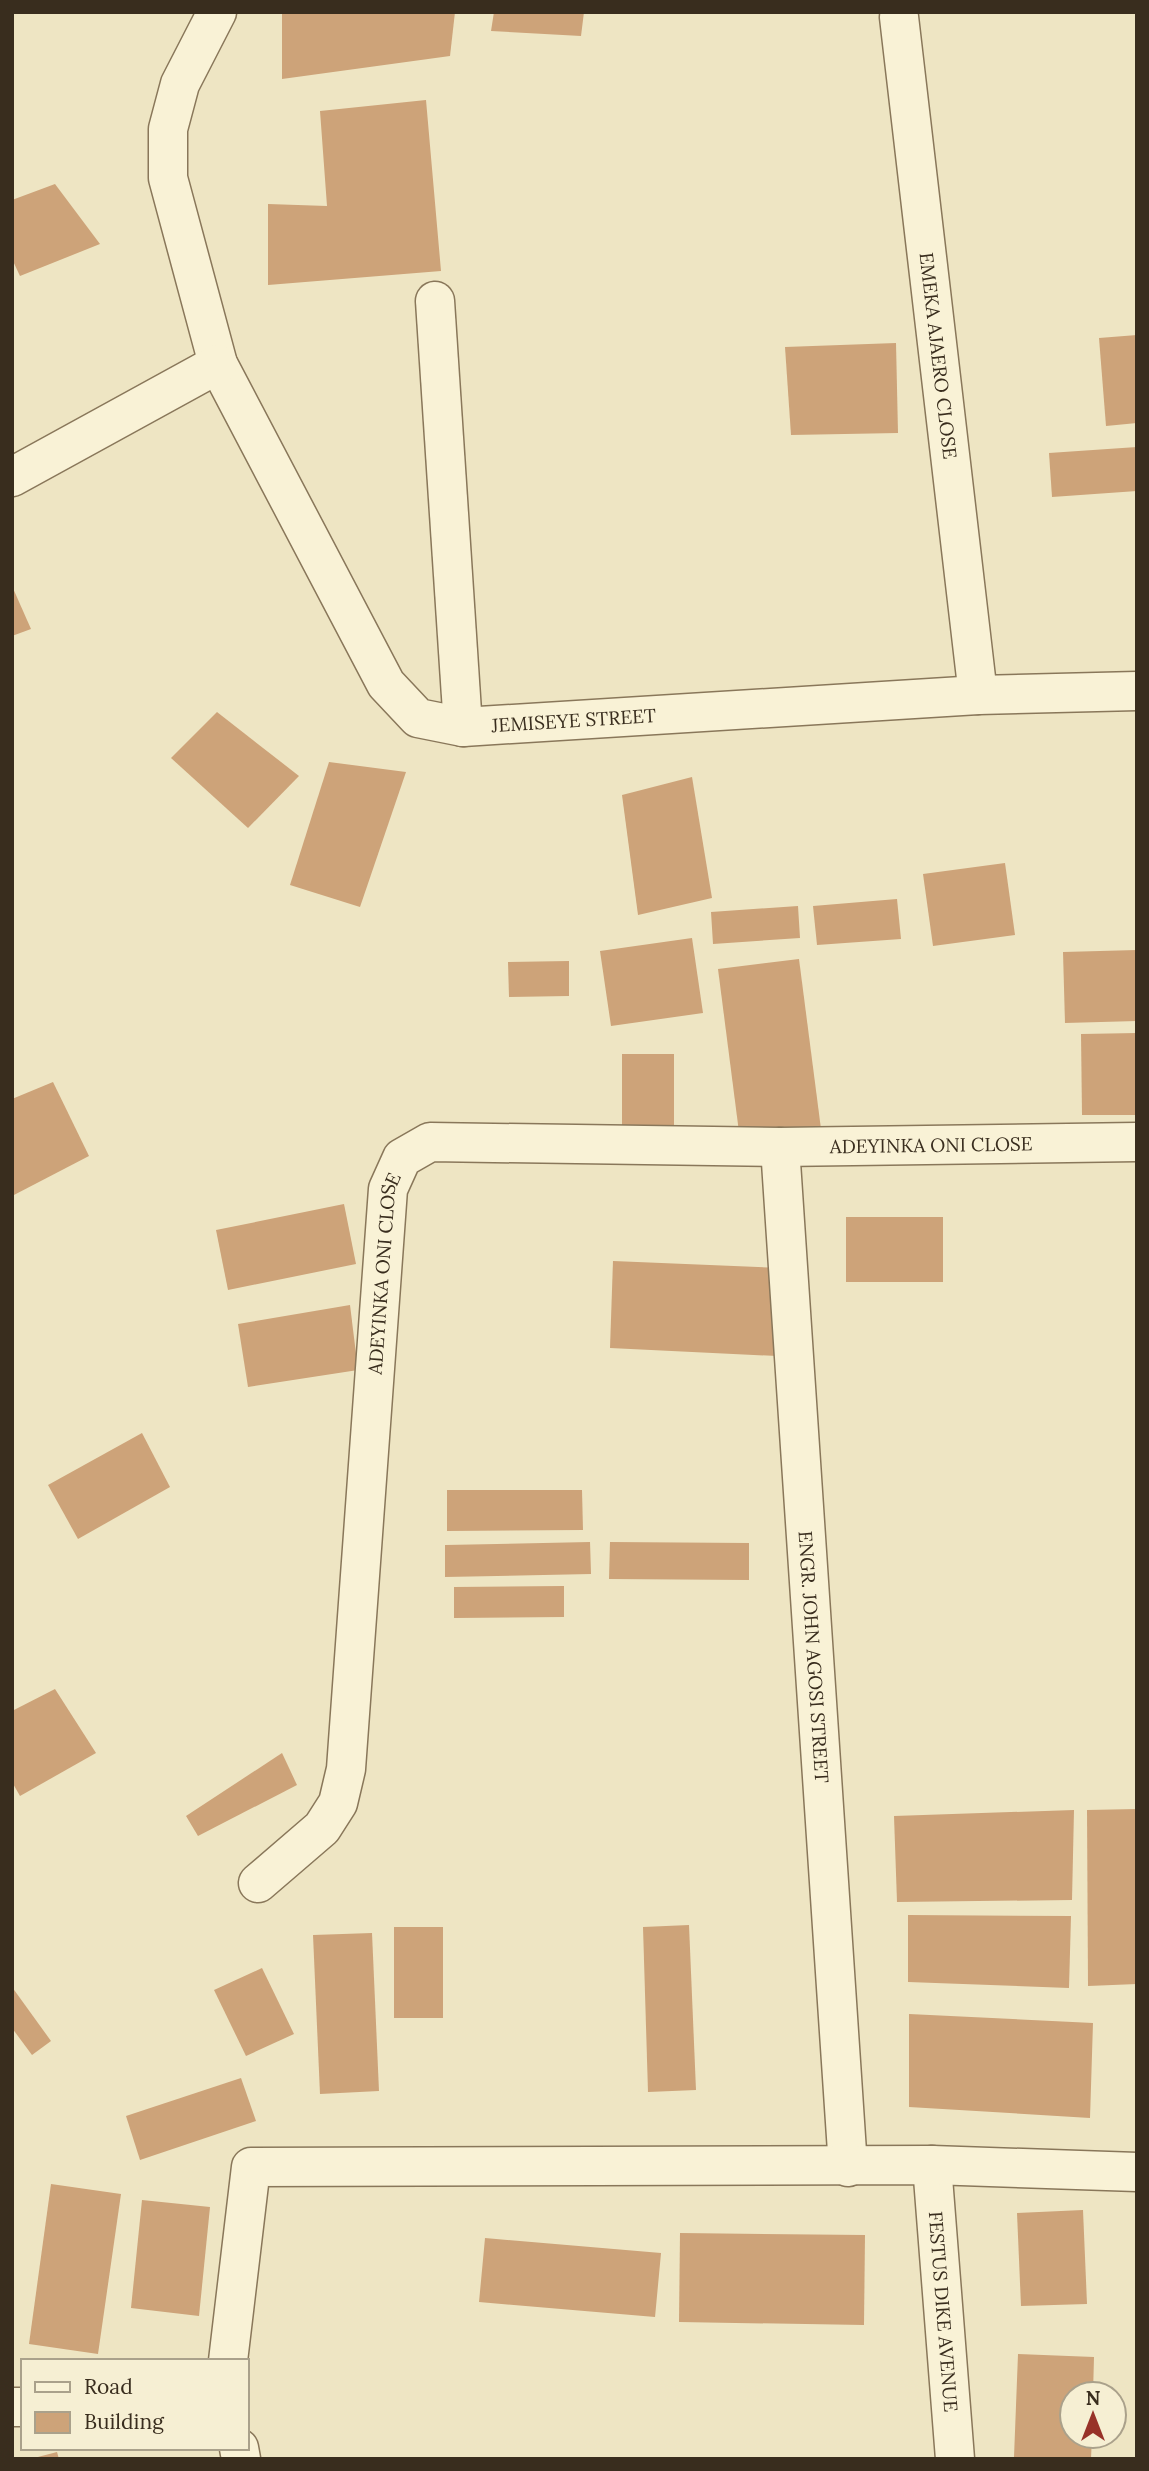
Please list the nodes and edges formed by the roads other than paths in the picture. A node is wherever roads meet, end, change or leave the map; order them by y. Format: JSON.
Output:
{"nodes":[{"id":1,"x":217,"y":12,"type":"edge"},
{"id":2,"x":899,"y":17,"type":"dead end"},
{"id":3,"x":435,"y":302,"type":"dead end"},
{"id":4,"x":218,"y":364,"type":"junction"},
{"id":5,"x":12,"y":477,"type":"edge"},
{"id":6,"x":1137,"y":691,"type":"edge"},
{"id":7,"x":978,"y":695,"type":"junction"},
{"id":8,"x":463,"y":727,"type":"junction"},
{"id":9,"x":1137,"y":1142,"type":"edge"},
{"id":10,"x":780,"y":1147,"type":"junction"},
{"id":11,"x":258,"y":1884,"type":"dead end"},
{"id":12,"x":932,"y":2165,"type":"junction"},
{"id":13,"x":848,"y":2167,"type":"junction"},
{"id":14,"x":1137,"y":2172,"type":"edge"},
{"id":15,"x":228,"y":2359,"type":"edge"},
{"id":16,"x":955,"y":2459,"type":"edge"}],
"edges":[{"from":1,"to":4,"type":"street","name":"JEMISEYE STREET"},
{"from":2,"to":7,"type":"street","name":"EMEKA AJAERO CLOSE"},
{"from":3,"to":8,"type":"street"},
{"from":4,"to":5,"type":"street"},
{"from":4,"to":8,"type":"street","name":"JEMISEYE STREET"},
{"from":6,"to":7,"type":"street","name":"JEMISEYE STREET"},
{"from":7,"to":8,"type":"street","name":"JEMISEYE STREET"},
{"from":9,"to":10,"type":"street","name":"ADEYINKA ONI CLOSE"},
{"from":10,"to":11,"type":"street","name":"ADEYINKA ONI CLOSE"},
{"from":10,"to":13,"type":"street","name":"ENGR. JOHN AGOSI STREET"},
{"from":12,"to":13,"type":"street"},
{"from":12,"to":14,"type":"street"},
{"from":12,"to":16,"type":"street","name":"FESTUS DIKE AVENUE"},
{"from":13,"to":15,"type":"street"}]}
